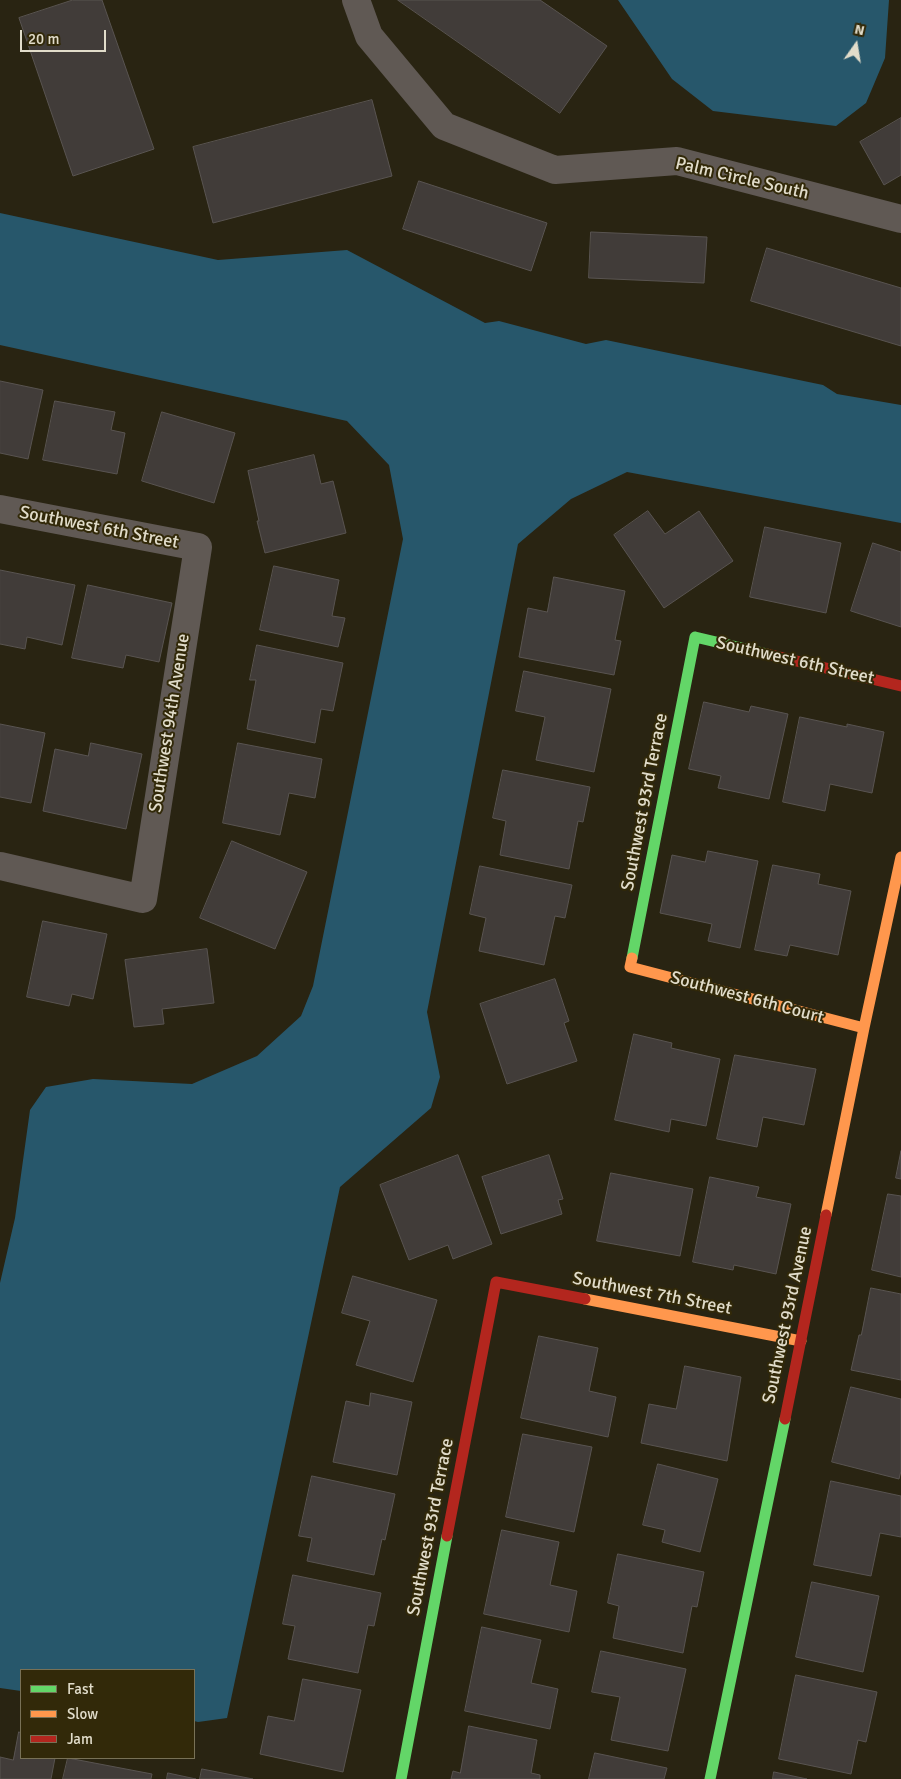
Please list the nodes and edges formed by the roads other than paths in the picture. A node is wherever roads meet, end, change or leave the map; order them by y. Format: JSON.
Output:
{"nodes":[{"id":1,"x":356,"y":0,"type":"edge"},
{"id":2,"x":901,"y":219,"type":"edge"},
{"id":3,"x":0,"y":509,"type":"edge"},
{"id":4,"x":198,"y":547,"type":"joint"},
{"id":5,"x":693,"y":643,"type":"joint"},
{"id":6,"x":901,"y":686,"type":"edge"},
{"id":7,"x":901,"y":857,"type":"edge"},
{"id":8,"x":0,"y":866,"type":"edge"},
{"id":9,"x":630,"y":967,"type":"joint"},
{"id":10,"x":864,"y":1028,"type":"junction"},
{"id":11,"x":496,"y":1282,"type":"joint"},
{"id":12,"x":801,"y":1341,"type":"junction"},
{"id":13,"x":401,"y":1779,"type":"edge"},
{"id":14,"x":710,"y":1779,"type":"edge"}],
"edges":[{"from":1,"to":2,"type":"street","name":"Palm Circle South"},
{"from":3,"to":4,"type":"street","name":"Southwest 6th Street"},
{"from":4,"to":8,"type":"street","name":"Southwest 94th Avenue"},
{"from":5,"to":6,"type":"street","name":"Southwest 6th Street"},
{"from":5,"to":9,"type":"street","name":"Southwest 93rd Terrace"},
{"from":7,"to":10,"type":"street","name":"Southwest 93rd Avenue"},
{"from":9,"to":10,"type":"street","name":"Southwest 6th Court"},
{"from":10,"to":12,"type":"street","name":"Southwest 93rd Avenue"},
{"from":11,"to":12,"type":"street","name":"Southwest 7th Street"},
{"from":11,"to":13,"type":"street","name":"Southwest 93rd Terrace"},
{"from":12,"to":14,"type":"street","name":"Southwest 93rd Avenue"}]}
